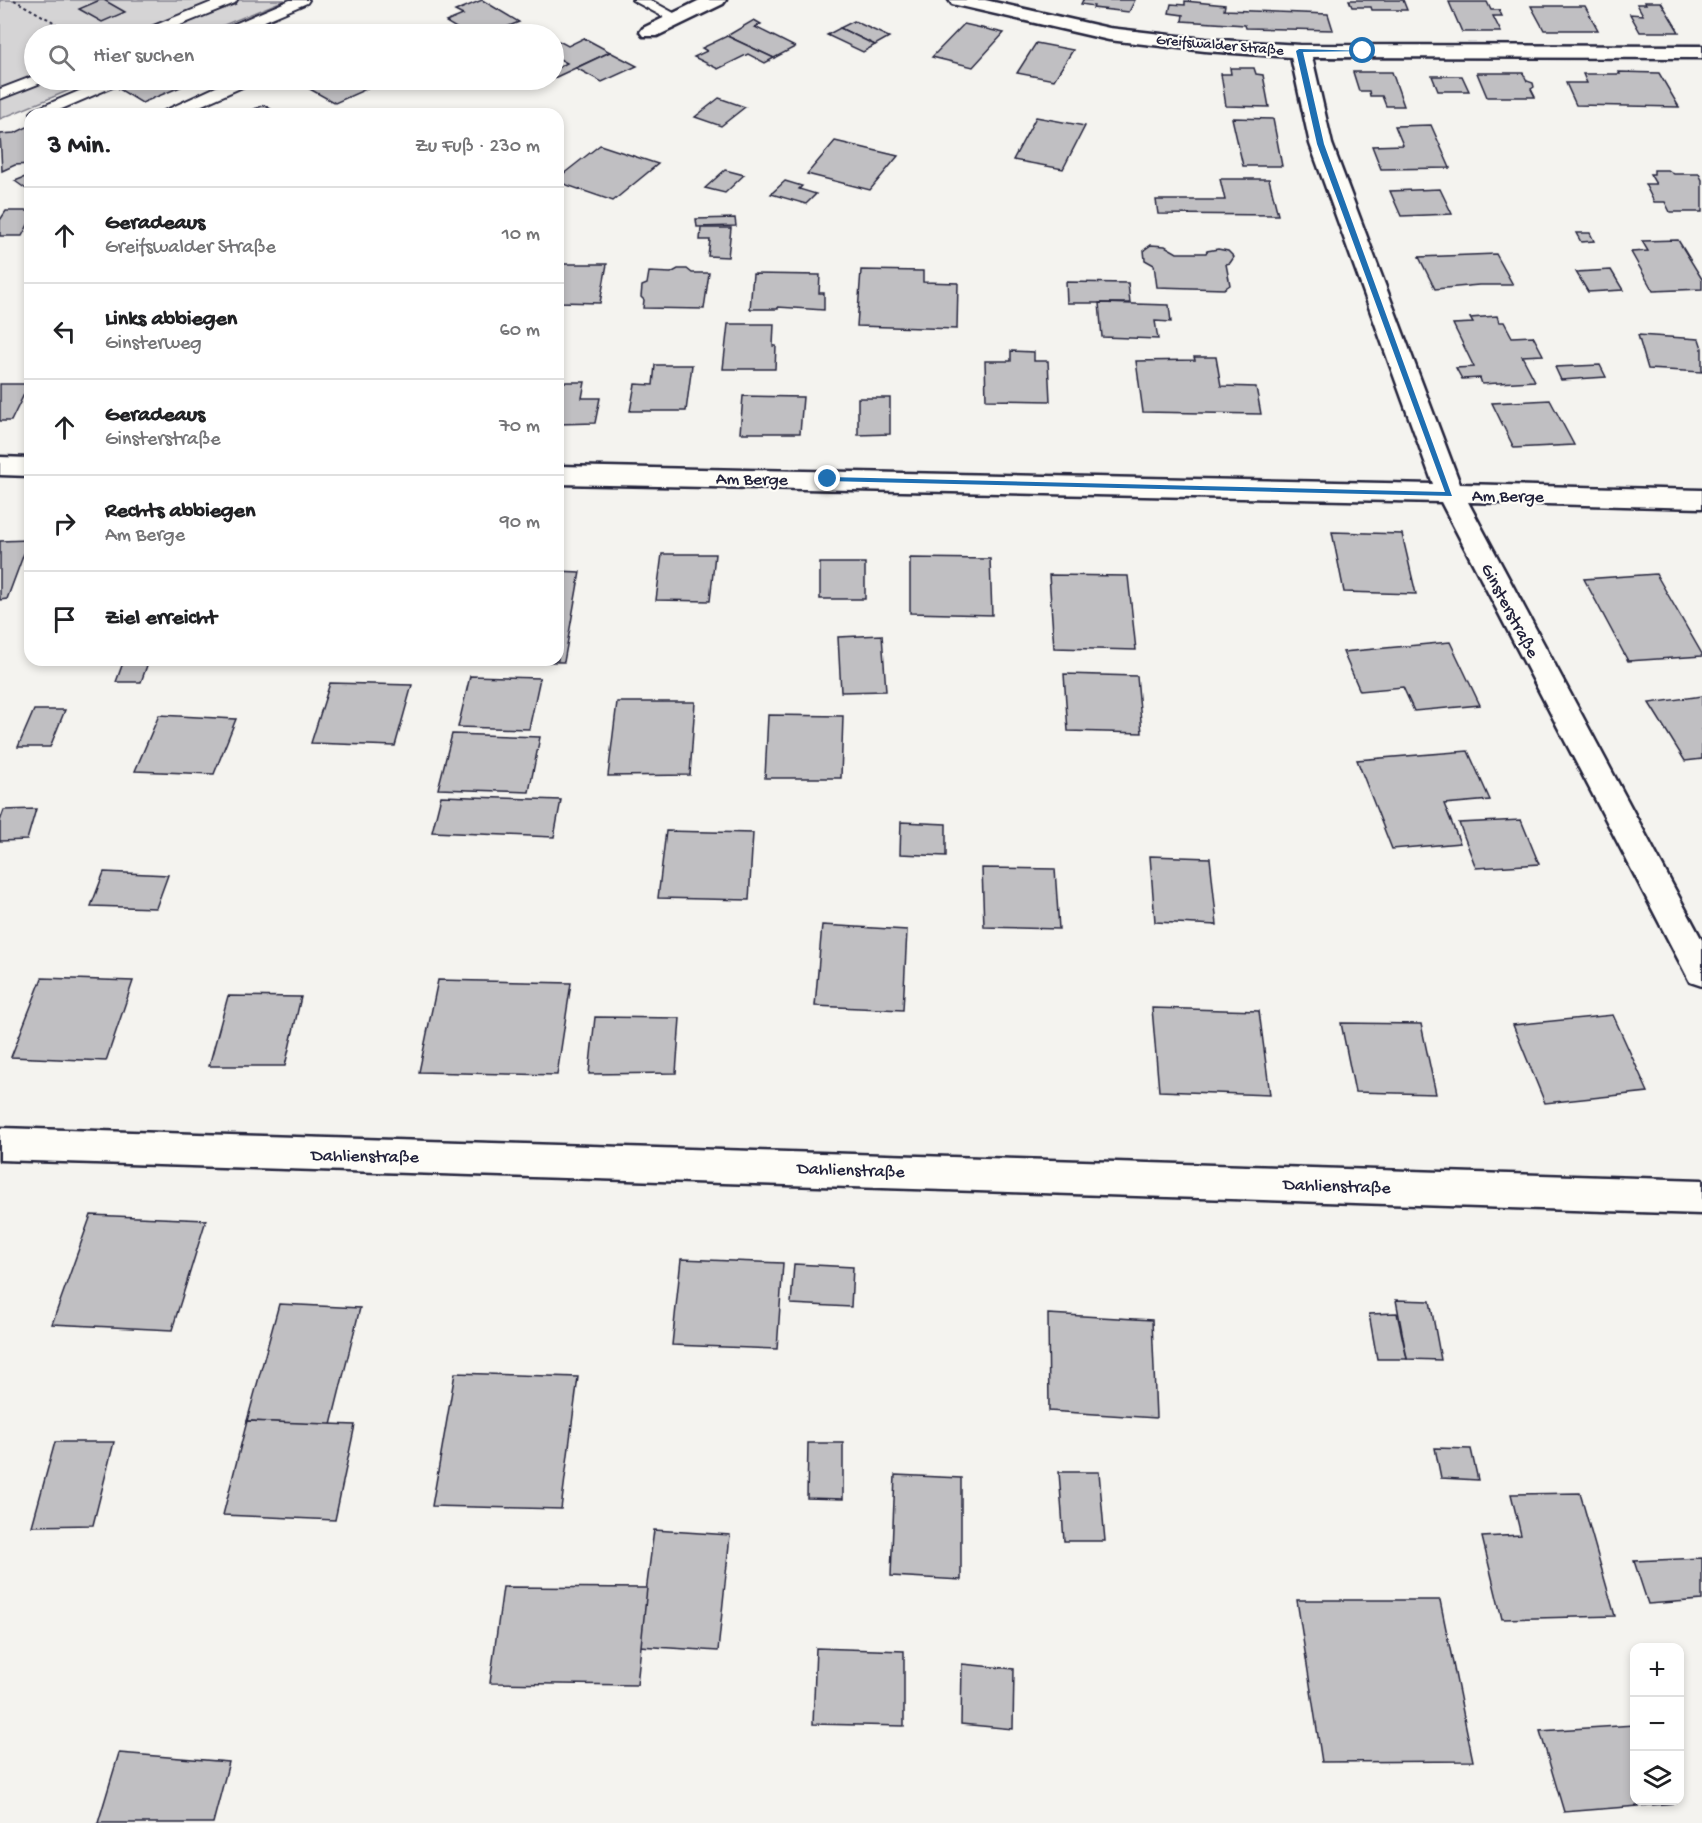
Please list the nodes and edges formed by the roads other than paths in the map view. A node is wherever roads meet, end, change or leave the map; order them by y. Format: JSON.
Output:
{"nodes":[{"id":1,"x":230,"y":0,"type":"edge"},
{"id":2,"x":302,"y":0,"type":"edge"},
{"id":3,"x":639,"y":0,"type":"edge"},
{"id":4,"x":716,"y":0,"type":"edge"},
{"id":5,"x":959,"y":0,"type":"edge"},
{"id":6,"x":678,"y":19,"type":"junction"},
{"id":7,"x":171,"y":24,"type":"edge"},
{"id":8,"x":246,"y":24,"type":"edge"},
{"id":9,"x":650,"y":32,"type":"dead end"},
{"id":10,"x":1299,"y":51,"type":"junction"},
{"id":11,"x":1702,"y":52,"type":"edge"},
{"id":12,"x":24,"y":85,"type":"edge"},
{"id":13,"x":93,"y":90,"type":"edge"},
{"id":14,"x":224,"y":90,"type":"edge"},
{"id":15,"x":0,"y":94,"type":"edge"},
{"id":16,"x":51,"y":108,"type":"edge"},
{"id":17,"x":183,"y":108,"type":"edge"},
{"id":18,"x":0,"y":466,"type":"edge"},
{"id":19,"x":24,"y":467,"type":"edge"},
{"id":20,"x":564,"y":475,"type":"edge"},
{"id":21,"x":1450,"y":494,"type":"junction"},
{"id":22,"x":1702,"y":499,"type":"edge"},
{"id":23,"x":1702,"y":972,"type":"edge"},
{"id":24,"x":0,"y":1144,"type":"edge"},
{"id":25,"x":1702,"y":1197,"type":"edge"}],
"edges":[{"from":1,"to":7,"type":"lane"},
{"from":2,"to":8,"type":"lane"},
{"from":3,"to":6,"type":"lane"},
{"from":4,"to":6,"type":"street"},
{"from":5,"to":10,"type":"street","name":"Greifswalder Straße"},
{"from":6,"to":9,"type":"street"},
{"from":10,"to":11,"type":"street","name":"Greifswalder Straße"},
{"from":10,"to":21,"type":"street","name":"Ginsterstraße"},
{"from":12,"to":15,"type":"lane"},
{"from":13,"to":16,"type":"lane"},
{"from":14,"to":17,"type":"lane"},
{"from":18,"to":19,"type":"street"},
{"from":20,"to":21,"type":"street","name":"Am Berge"},
{"from":21,"to":22,"type":"street","name":"Am Berge"},
{"from":21,"to":23,"type":"street","name":"Ginsterstraße"},
{"from":24,"to":25,"type":"street","name":"Dahlienstraße"}]}
